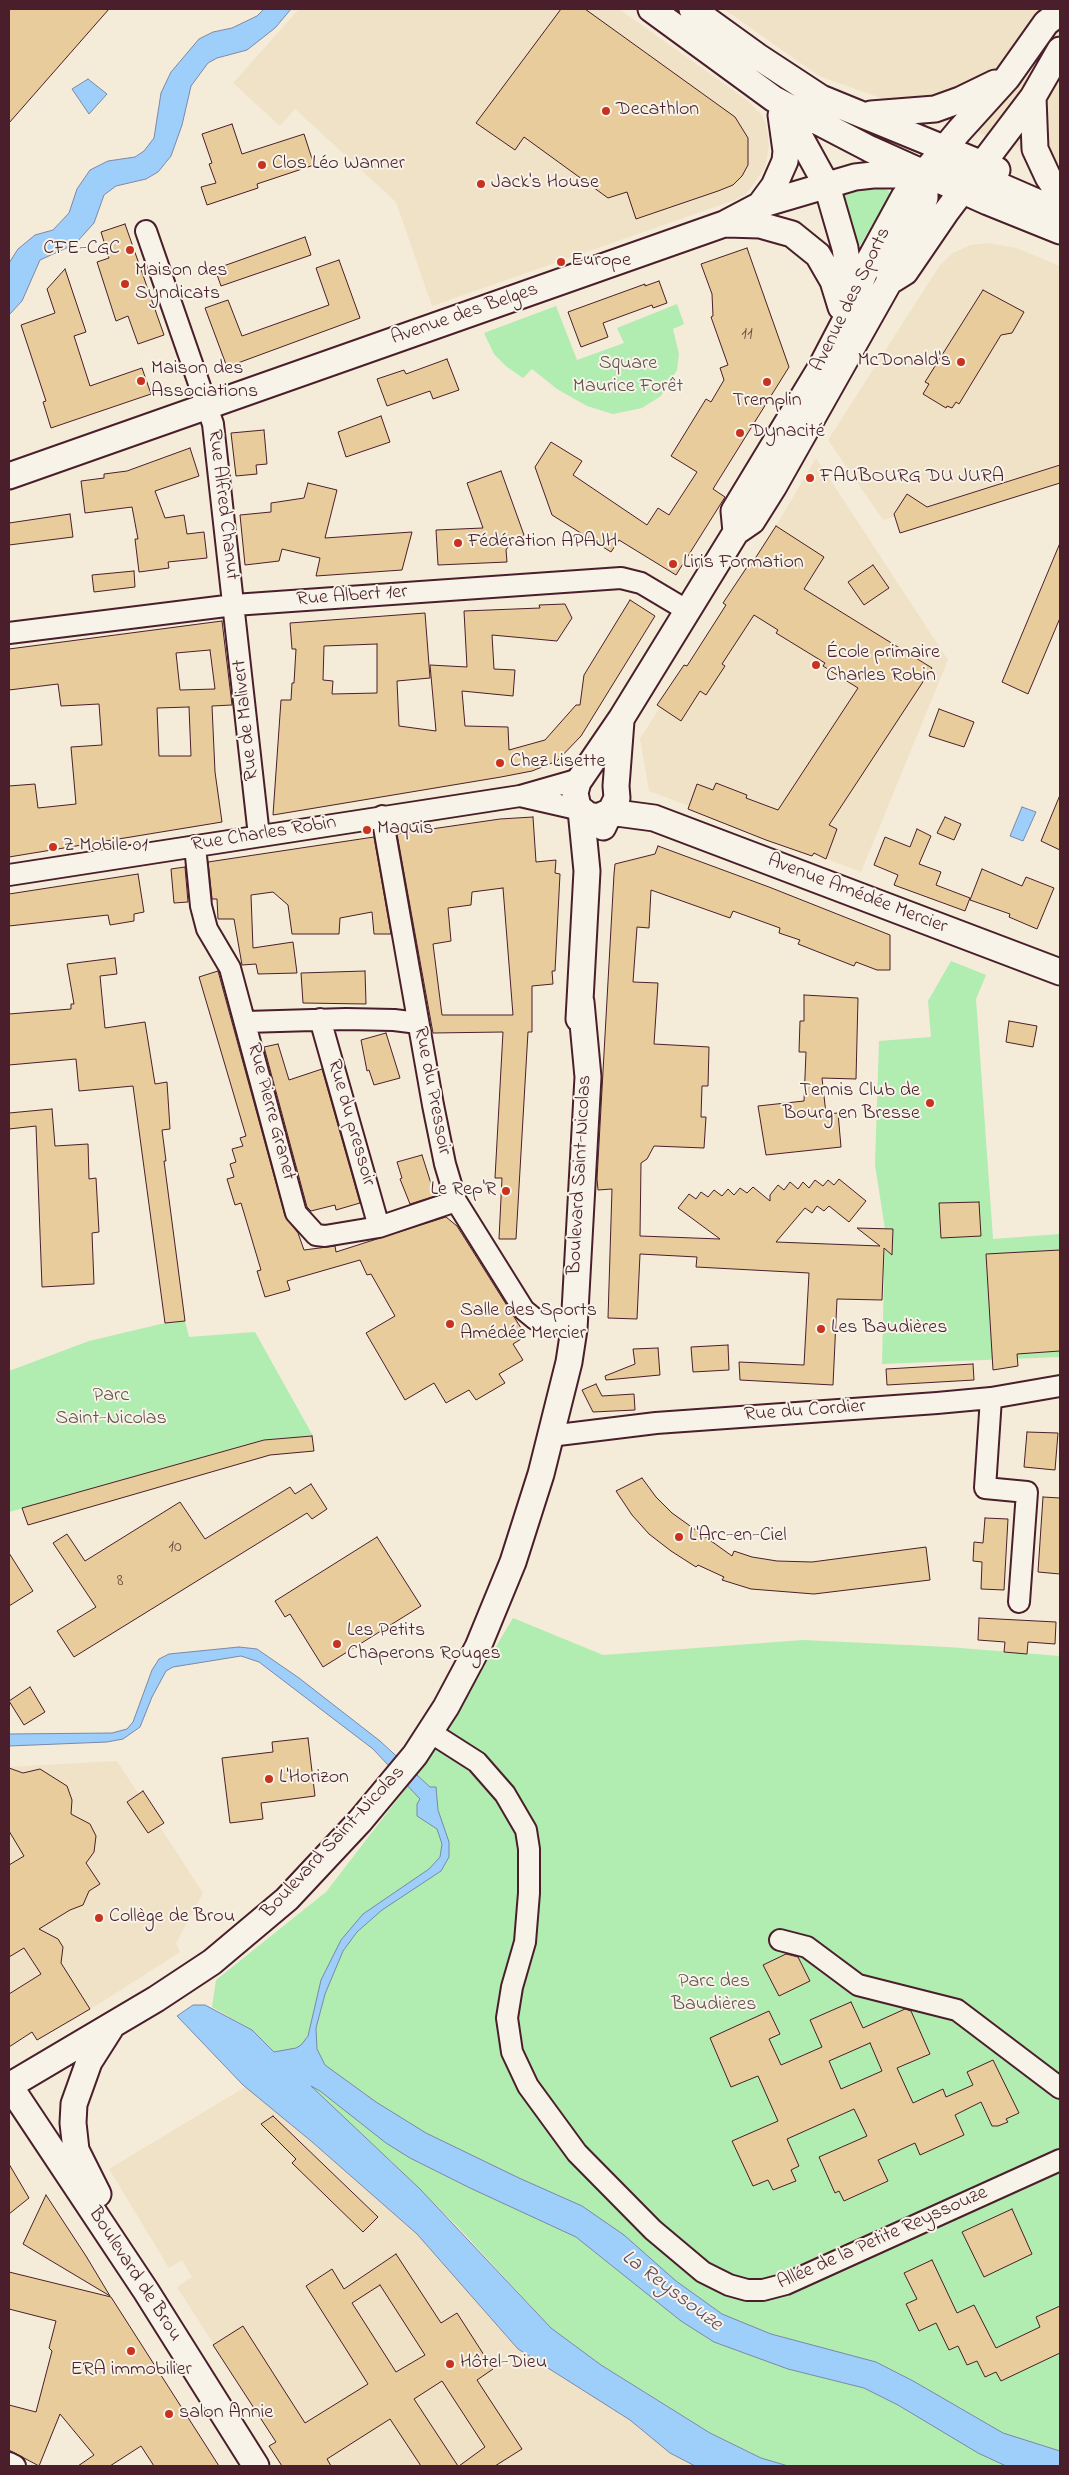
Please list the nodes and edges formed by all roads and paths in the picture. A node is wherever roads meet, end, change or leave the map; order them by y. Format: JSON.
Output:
{"nodes":[{"id":1,"x":651,"y":9,"type":"edge"},
{"id":2,"x":692,"y":9,"type":"edge"},
{"id":3,"x":1060,"y":12,"type":"edge"},
{"id":4,"x":1060,"y":50,"type":"edge"},
{"id":5,"x":1006,"y":78,"type":"junction"},
{"id":6,"x":1033,"y":97,"type":"junction"},
{"id":7,"x":778,"y":108,"type":"junction"},
{"id":8,"x":861,"y":114,"type":"junction"},
{"id":9,"x":920,"y":138,"type":"junction"},
{"id":10,"x":945,"y":148,"type":"junction"},
{"id":11,"x":925,"y":174,"type":"junction"},
{"id":12,"x":974,"y":177,"type":"junction"},
{"id":13,"x":826,"y":186,"type":"junction"},
{"id":14,"x":1060,"y":197,"type":"edge"},
{"id":15,"x":760,"y":205,"type":"junction"},
{"id":16,"x":1060,"y":212,"type":"edge"},
{"id":17,"x":724,"y":224,"type":"junction"},
{"id":18,"x":146,"y":231,"type":"dead end"},
{"id":19,"x":1060,"y":231,"type":"edge"},
{"id":20,"x":890,"y":282,"type":"junction"},
{"id":21,"x":845,"y":321,"type":"junction"},
{"id":22,"x":207,"y":406,"type":"junction"},
{"id":23,"x":9,"y":476,"type":"edge"},
{"id":24,"x":736,"y":532,"type":"junction"},
{"id":25,"x":234,"y":605,"type":"junction"},
{"id":26,"x":688,"y":611,"type":"junction"},
{"id":27,"x":9,"y":633,"type":"edge"},
{"id":28,"x":621,"y":719,"type":"junction"},
{"id":29,"x":583,"y":778,"type":"junction"},
{"id":30,"x":616,"y":786,"type":"junction"},
{"id":31,"x":520,"y":796,"type":"junction"},
{"id":32,"x":581,"y":810,"type":"junction"},
{"id":33,"x":609,"y":812,"type":"junction"},
{"id":34,"x":382,"y":816,"type":"junction"},
{"id":35,"x":654,"y":818,"type":"junction"},
{"id":36,"x":259,"y":836,"type":"junction"},
{"id":37,"x":196,"y":846,"type":"junction"},
{"id":38,"x":587,"y":871,"type":"junction"},
{"id":39,"x":9,"y":875,"type":"edge"},
{"id":40,"x":1060,"y":972,"type":"edge"},
{"id":41,"x":580,"y":1002,"type":"junction"},
{"id":42,"x":320,"y":1019,"type":"junction"},
{"id":43,"x":246,"y":1022,"type":"junction"},
{"id":44,"x":418,"y":1022,"type":"junction"},
{"id":45,"x":456,"y":1201,"type":"junction"},
{"id":46,"x":379,"y":1226,"type":"junction"},
{"id":47,"x":558,"y":1323,"type":"junction"},
{"id":48,"x":1060,"y":1386,"type":"edge"},
{"id":49,"x":991,"y":1398,"type":"junction"},
{"id":50,"x":550,"y":1436,"type":"junction"},
{"id":51,"x":1019,"y":1602,"type":"dead end"},
{"id":52,"x":430,"y":1732,"type":"junction"},
{"id":53,"x":780,"y":1940,"type":"dead end"},
{"id":54,"x":113,"y":2024,"type":"junction"},
{"id":55,"x":9,"y":2085,"type":"edge"},
{"id":56,"x":1060,"y":2088,"type":"edge"},
{"id":57,"x":1060,"y":2160,"type":"edge"},
{"id":58,"x":146,"y":2291,"type":"junction"},
{"id":59,"x":9,"y":2463,"type":"edge"},
{"id":60,"x":15,"y":2466,"type":"edge"},
{"id":61,"x":254,"y":2466,"type":"edge"}],
"edges":[{"from":1,"to":7,"type":"main road"},
{"from":2,"to":8,"type":"main road"},
{"from":3,"to":5,"type":"main road"},
{"from":4,"to":6,"type":"main road","name":"Avenue des Sports"},
{"from":5,"to":8,"type":"main road"},
{"from":5,"to":10,"type":"main road"},
{"from":6,"to":12,"type":"main road","name":"Avenue des Sports"},
{"from":6,"to":14,"type":"main road"},
{"from":7,"to":11,"type":"main road"},
{"from":7,"to":13,"type":"main road"},
{"from":7,"to":15,"type":"main road"},
{"from":8,"to":9,"type":"main road"},
{"from":9,"to":10,"type":"main road"},
{"from":9,"to":11,"type":"main road"},
{"from":10,"to":11,"type":"main road"},
{"from":10,"to":12,"type":"main road"},
{"from":11,"to":12,"type":"main road"},
{"from":11,"to":13,"type":"main road","name":"Avenue des Belges"},
{"from":11,"to":20,"type":"main road","name":"Avenue des Sports"},
{"from":11,"to":21,"type":"main road","name":"Avenue des Sports"},
{"from":12,"to":14,"type":"main road"},
{"from":12,"to":16,"type":"main road"},
{"from":12,"to":19,"type":"main road"},
{"from":12,"to":20,"type":"main road","name":"Avenue des Sports"},
{"from":13,"to":15,"type":"main road","name":"Avenue des Belges"},
{"from":13,"to":21,"type":"main road"},
{"from":15,"to":17,"type":"main road","name":"Avenue des Belges"},
{"from":17,"to":21,"type":"main road"},
{"from":17,"to":22,"type":"main road","name":"Avenue des Belges"},
{"from":18,"to":22,"type":"street","name":"Rue Alfred Chanut"},
{"from":20,"to":24,"type":"main road","name":"Avenue des Sports"},
{"from":21,"to":24,"type":"main road","name":"Avenue des Sports"},
{"from":22,"to":23,"type":"main road","name":"Avenue des Belges"},
{"from":22,"to":25,"type":"street","name":"Rue Alfred Chanut"},
{"from":24,"to":26,"type":"main road","name":"Avenue des Sports"},
{"from":25,"to":26,"type":"street","name":"Rue Albert 1er"},
{"from":25,"to":27,"type":"street","name":"Rue Albert 1er"},
{"from":25,"to":36,"type":"street","name":"Rue de Malivert"},
{"from":26,"to":28,"type":"main road","name":"Avenue des Sports"},
{"from":28,"to":29,"type":"main road","name":"Avenue des Sports"},
{"from":28,"to":30,"type":"main road"},
{"from":29,"to":30,"type":"main road"},
{"from":29,"to":31,"type":"street"},
{"from":29,"to":32,"type":"main road"},
{"from":30,"to":33,"type":"main road"},
{"from":30,"to":35,"type":"main road"},
{"from":31,"to":32,"type":"street"},
{"from":31,"to":34,"type":"street","name":"Rue Charles Robin"},
{"from":32,"to":33,"type":"main road"},
{"from":32,"to":38,"type":"main road"},
{"from":33,"to":35,"type":"main road"},
{"from":33,"to":38,"type":"main road"},
{"from":34,"to":36,"type":"street","name":"Rue Charles Robin"},
{"from":34,"to":44,"type":"street","name":"Rue du Pressoir"},
{"from":35,"to":40,"type":"main road","name":"Avenue Amédée Mercier"},
{"from":36,"to":37,"type":"street","name":"Rue Charles Robin"},
{"from":37,"to":39,"type":"street","name":"Rue Charles Robin"},
{"from":37,"to":43,"type":"street","name":"Rue Pierre Granet"},
{"from":38,"to":41,"type":"main road","name":"Boulevard Saint-Nicolas"},
{"from":41,"to":47,"type":"main road","name":"Boulevard Saint-Nicolas"},
{"from":41,"to":50,"type":"main road","name":"Boulevard Saint-Nicolas"},
{"from":42,"to":43,"type":"street"},
{"from":42,"to":44,"type":"street"},
{"from":42,"to":46,"type":"street","name":"Rue du pressoir"},
{"from":43,"to":46,"type":"street","name":"Rue Pierre Granet"},
{"from":44,"to":45,"type":"street","name":"Rue du Pressoir"},
{"from":45,"to":46,"type":"street","name":"Rue Pierre Granet"},
{"from":45,"to":47,"type":"street","name":"Rue du Pressoir"},
{"from":47,"to":50,"type":"main road","name":"Boulevard Saint-Nicolas"},
{"from":48,"to":49,"type":"street","name":"Rue du Cordier"},
{"from":49,"to":50,"type":"street","name":"Rue du Cordier"},
{"from":49,"to":51,"type":"street"},
{"from":50,"to":52,"type":"main road","name":"Boulevard Saint-Nicolas"},
{"from":52,"to":54,"type":"main road","name":"Boulevard Saint-Nicolas"},
{"from":52,"to":57,"type":"street","name":"Allée de la Petite Reyssouze"},
{"from":53,"to":56,"type":"street"},
{"from":54,"to":55,"type":"main road","name":"Boulevard Saint-Nicolas"},
{"from":54,"to":58,"type":"main road"},
{"from":55,"to":58,"type":"main road","name":"Boulevard de Brou"},
{"from":58,"to":61,"type":"main road","name":"Boulevard de Brou"},
{"from":59,"to":60,"type":"street"}]}
